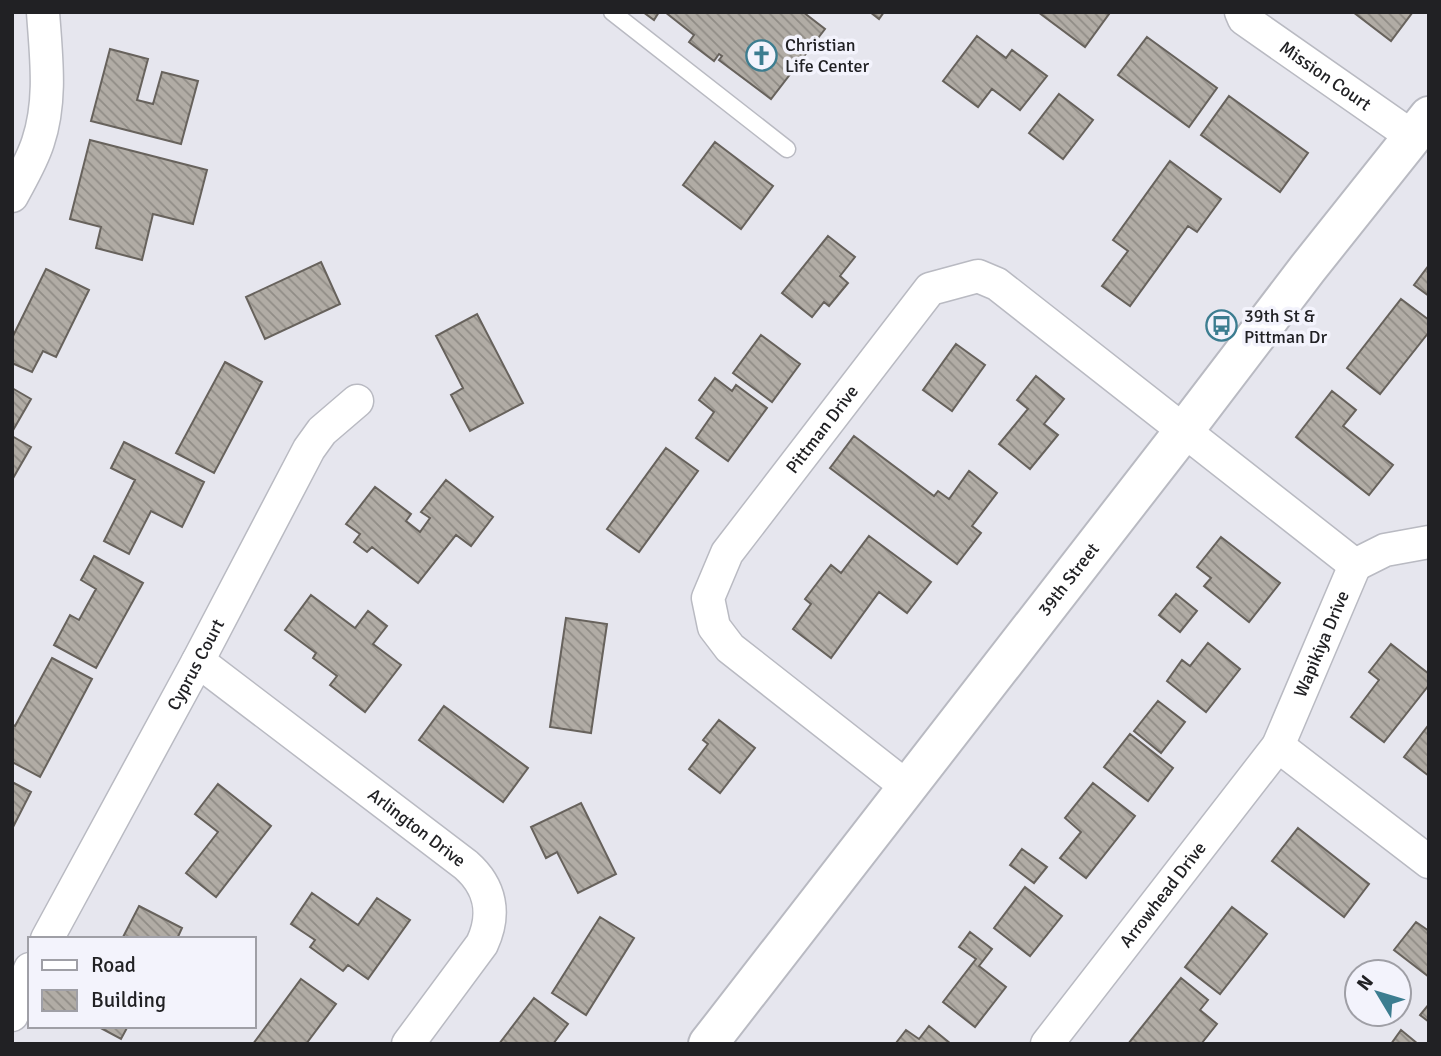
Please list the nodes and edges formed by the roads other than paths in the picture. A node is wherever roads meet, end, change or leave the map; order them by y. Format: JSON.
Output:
{"nodes":[{"id":1,"x":43,"y":12,"type":"edge"},
{"id":2,"x":612,"y":12,"type":"edge"},
{"id":3,"x":1241,"y":12,"type":"edge"},
{"id":4,"x":1421,"y":127,"type":"edge"},
{"id":5,"x":787,"y":149,"type":"dead end"},
{"id":6,"x":12,"y":197,"type":"edge"},
{"id":7,"x":357,"y":401,"type":"dead end"},
{"id":8,"x":1183,"y":432,"type":"junction"},
{"id":9,"x":1429,"y":542,"type":"edge"},
{"id":10,"x":1355,"y":565,"type":"junction"},
{"id":11,"x":198,"y":661,"type":"junction"},
{"id":12,"x":1278,"y":746,"type":"junction"},
{"id":13,"x":907,"y":787,"type":"junction"},
{"id":14,"x":1429,"y":862,"type":"edge"},
{"id":15,"x":48,"y":937,"type":"edge"},
{"id":16,"x":28,"y":974,"type":"edge"},
{"id":17,"x":12,"y":1016,"type":"edge"},
{"id":18,"x":408,"y":1044,"type":"edge"},
{"id":19,"x":708,"y":1044,"type":"edge"},
{"id":20,"x":1047,"y":1044,"type":"edge"}],
"edges":[{"from":1,"to":6,"type":"street"},
{"from":2,"to":5,"type":"lane"},
{"from":3,"to":4,"type":"street","name":"Mission Court"},
{"from":4,"to":8,"type":"main road","name":"39th Street"},
{"from":7,"to":11,"type":"street","name":"Cyprus Court"},
{"from":8,"to":10,"type":"street"},
{"from":8,"to":13,"type":"main road","name":"39th Street"},
{"from":8,"to":13,"type":"street","name":"Pittman Drive"},
{"from":9,"to":10,"type":"street"},
{"from":10,"to":12,"type":"street","name":"Wapikiya Drive"},
{"from":11,"to":15,"type":"street","name":"Cyprus Court"},
{"from":11,"to":18,"type":"street","name":"Arlington Drive"},
{"from":12,"to":14,"type":"street"},
{"from":12,"to":20,"type":"street","name":"Arrowhead Drive"},
{"from":13,"to":19,"type":"main road","name":"39th Street"},
{"from":16,"to":17,"type":"street"}]}
